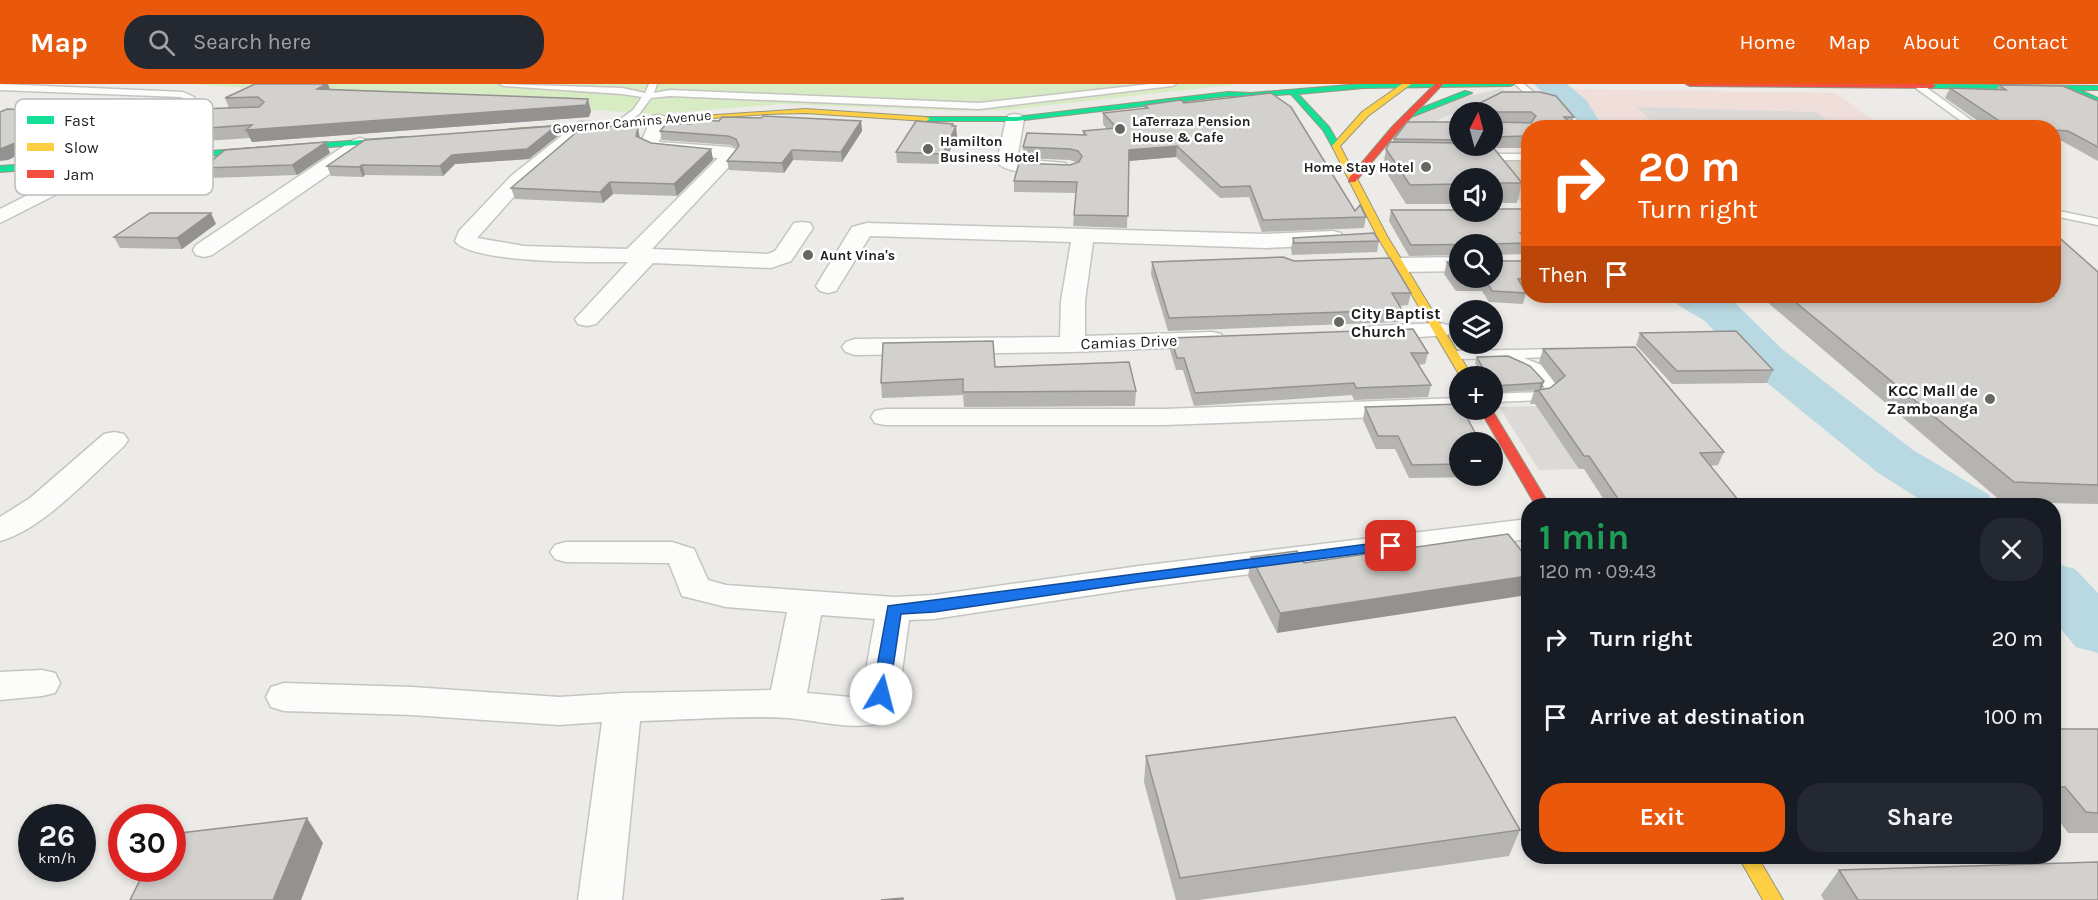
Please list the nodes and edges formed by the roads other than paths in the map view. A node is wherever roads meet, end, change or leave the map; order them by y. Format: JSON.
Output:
{"nodes":[{"id":1,"x":504,"y":84,"type":"edge"},
{"id":2,"x":653,"y":84,"type":"edge"},
{"id":3,"x":1172,"y":84,"type":"edge"},
{"id":4,"x":1276,"y":84,"type":"edge"},
{"id":5,"x":1406,"y":84,"type":"edge"},
{"id":6,"x":1439,"y":84,"type":"edge"},
{"id":7,"x":1502,"y":84,"type":"edge"},
{"id":8,"x":1510,"y":84,"type":"edge"},
{"id":9,"x":1519,"y":84,"type":"edge"},
{"id":10,"x":1690,"y":84,"type":"edge"},
{"id":11,"x":2064,"y":86,"type":"edge"},
{"id":12,"x":0,"y":87,"type":"edge"},
{"id":13,"x":1920,"y":87,"type":"junction"},
{"id":14,"x":2095,"y":90,"type":"edge"},
{"id":15,"x":1292,"y":91,"type":"junction"},
{"id":16,"x":1228,"y":94,"type":"junction"},
{"id":17,"x":648,"y":96,"type":"junction"},
{"id":18,"x":191,"y":99,"type":"edge"},
{"id":19,"x":1015,"y":119,"type":"junction"},
{"id":20,"x":658,"y":120,"type":"junction"},
{"id":21,"x":1572,"y":120,"type":"edge"},
{"id":22,"x":1967,"y":120,"type":"edge"},
{"id":23,"x":621,"y":123,"type":"junction"},
{"id":24,"x":1403,"y":124,"type":"junction"},
{"id":25,"x":585,"y":126,"type":"junction"},
{"id":26,"x":491,"y":133,"type":"edge"},
{"id":27,"x":421,"y":138,"type":"edge"},
{"id":28,"x":362,"y":143,"type":"junction"},
{"id":29,"x":1336,"y":146,"type":"junction"},
{"id":30,"x":213,"y":154,"type":"edge"},
{"id":31,"x":1468,"y":156,"type":"edge"},
{"id":32,"x":1521,"y":157,"type":"edge"},
{"id":33,"x":15,"y":168,"type":"edge"},
{"id":34,"x":1070,"y":168,"type":"edge"},
{"id":35,"x":0,"y":169,"type":"edge"},
{"id":36,"x":1352,"y":180,"type":"junction"},
{"id":37,"x":43,"y":195,"type":"edge"},
{"id":38,"x":1370,"y":213,"type":"junction"},
{"id":39,"x":1393,"y":213,"type":"edge"},
{"id":40,"x":2061,"y":214,"type":"edge"},
{"id":41,"x":0,"y":218,"type":"edge"},
{"id":42,"x":2098,"y":222,"type":"edge"},
{"id":43,"x":802,"y":228,"type":"dead end"},
{"id":44,"x":1382,"y":236,"type":"junction"},
{"id":45,"x":1083,"y":237,"type":"junction"},
{"id":46,"x":204,"y":250,"type":"dead end"},
{"id":47,"x":641,"y":256,"type":"junction"},
{"id":48,"x":1374,"y":262,"type":"edge"},
{"id":49,"x":1398,"y":263,"type":"junction"},
{"id":50,"x":1449,"y":264,"type":"edge"},
{"id":51,"x":828,"y":286,"type":"dead end"},
{"id":52,"x":587,"y":319,"type":"dead end"},
{"id":53,"x":1439,"y":330,"type":"junction"},
{"id":54,"x":1344,"y":334,"type":"edge"},
{"id":55,"x":1237,"y":338,"type":"edge"},
{"id":56,"x":1072,"y":344,"type":"junction"},
{"id":57,"x":855,"y":347,"type":"dead end"},
{"id":58,"x":1573,"y":352,"type":"edge"},
{"id":59,"x":1455,"y":358,"type":"junction"},
{"id":60,"x":1460,"y":366,"type":"edge"},
{"id":61,"x":1503,"y":398,"type":"edge"},
{"id":62,"x":1449,"y":406,"type":"edge"},
{"id":63,"x":885,"y":417,"type":"dead end"},
{"id":64,"x":1492,"y":420,"type":"edge"},
{"id":65,"x":114,"y":440,"type":"dead end"},
{"id":66,"x":1538,"y":498,"type":"edge"},
{"id":67,"x":1521,"y":530,"type":"edge"},
{"id":68,"x":0,"y":531,"type":"edge"},
{"id":69,"x":566,"y":552,"type":"dead end"},
{"id":70,"x":806,"y":604,"type":"junction"},
{"id":71,"x":894,"y":609,"type":"junction"},
{"id":72,"x":42,"y":683,"type":"dead end"},
{"id":73,"x":0,"y":686,"type":"edge"},
{"id":74,"x":284,"y":697,"type":"dead end"},
{"id":75,"x":787,"y":704,"type":"junction"},
{"id":76,"x":623,"y":707,"type":"junction"},
{"id":77,"x":1752,"y":864,"type":"edge"},
{"id":78,"x":600,"y":900,"type":"edge"},
{"id":79,"x":1773,"y":900,"type":"edge"}],
"edges":[{"from":1,"to":17,"type":"lane"},
{"from":2,"to":17,"type":"lane"},
{"from":3,"to":17,"type":"lane"},
{"from":4,"to":16,"type":"main road","name":"Governor Camins Avenue"},
{"from":5,"to":6,"type":"main road","name":"Governor Camins Avenue"},
{"from":5,"to":15,"type":"main road","name":"Governor Camins Avenue"},
{"from":5,"to":29,"type":"main road"},
{"from":6,"to":7,"type":"main road","name":"Governor Camins Avenue"},
{"from":6,"to":24,"type":"main road"},
{"from":7,"to":8,"type":"main road","name":"Governor Camins Avenue"},
{"from":7,"to":24,"type":"main road"},
{"from":9,"to":21,"type":"lane"},
{"from":10,"to":13,"type":"main road"},
{"from":11,"to":13,"type":"main road"},
{"from":11,"to":14,"type":"main road"},
{"from":12,"to":18,"type":"lane"},
{"from":13,"to":22,"type":"lane"},
{"from":15,"to":16,"type":"main road","name":"Governor Camins Avenue"},
{"from":15,"to":29,"type":"main road"},
{"from":16,"to":19,"type":"main road","name":"Governor Camins Avenue"},
{"from":17,"to":23,"type":"lane"},
{"from":19,"to":20,"type":"main road","name":"Governor Camins Avenue"},
{"from":19,"to":34,"type":"street"},
{"from":20,"to":23,"type":"main road","name":"Governor Camins Avenue"},
{"from":20,"to":47,"type":"street"},
{"from":23,"to":25,"type":"main road","name":"Governor Camins Avenue"},
{"from":24,"to":36,"type":"main road"},
{"from":25,"to":26,"type":"main road","name":"Governor Camins Avenue"},
{"from":25,"to":47,"type":"street"},
{"from":27,"to":28,"type":"main road"},
{"from":28,"to":30,"type":"main road"},
{"from":28,"to":46,"type":"street"},
{"from":29,"to":36,"type":"main road"},
{"from":31,"to":32,"type":"lane"},
{"from":33,"to":35,"type":"main road"},
{"from":36,"to":38,"type":"main road"},
{"from":37,"to":41,"type":"street"},
{"from":38,"to":39,"type":"street"},
{"from":38,"to":44,"type":"main road"},
{"from":40,"to":42,"type":"lane"},
{"from":43,"to":47,"type":"street"},
{"from":44,"to":45,"type":"street"},
{"from":44,"to":49,"type":"main road"},
{"from":45,"to":51,"type":"street"},
{"from":45,"to":56,"type":"street"},
{"from":47,"to":52,"type":"street"},
{"from":48,"to":49,"type":"street"},
{"from":49,"to":50,"type":"street"},
{"from":49,"to":53,"type":"main road"},
{"from":53,"to":54,"type":"street"},
{"from":53,"to":59,"type":"main road"},
{"from":55,"to":56,"type":"street","name":"Camias Drive"},
{"from":56,"to":57,"type":"street","name":"Camias Drive"},
{"from":58,"to":59,"type":"lane"},
{"from":59,"to":60,"type":"main road"},
{"from":59,"to":61,"type":"lane"},
{"from":62,"to":63,"type":"street"},
{"from":64,"to":66,"type":"main road"},
{"from":65,"to":68,"type":"street"},
{"from":67,"to":71,"type":"street"},
{"from":69,"to":70,"type":"street"},
{"from":70,"to":71,"type":"street"},
{"from":70,"to":75,"type":"street"},
{"from":71,"to":75,"type":"street"},
{"from":72,"to":73,"type":"street"},
{"from":74,"to":76,"type":"street"},
{"from":75,"to":76,"type":"street"},
{"from":76,"to":78,"type":"street"},
{"from":77,"to":79,"type":"main road"}]}
